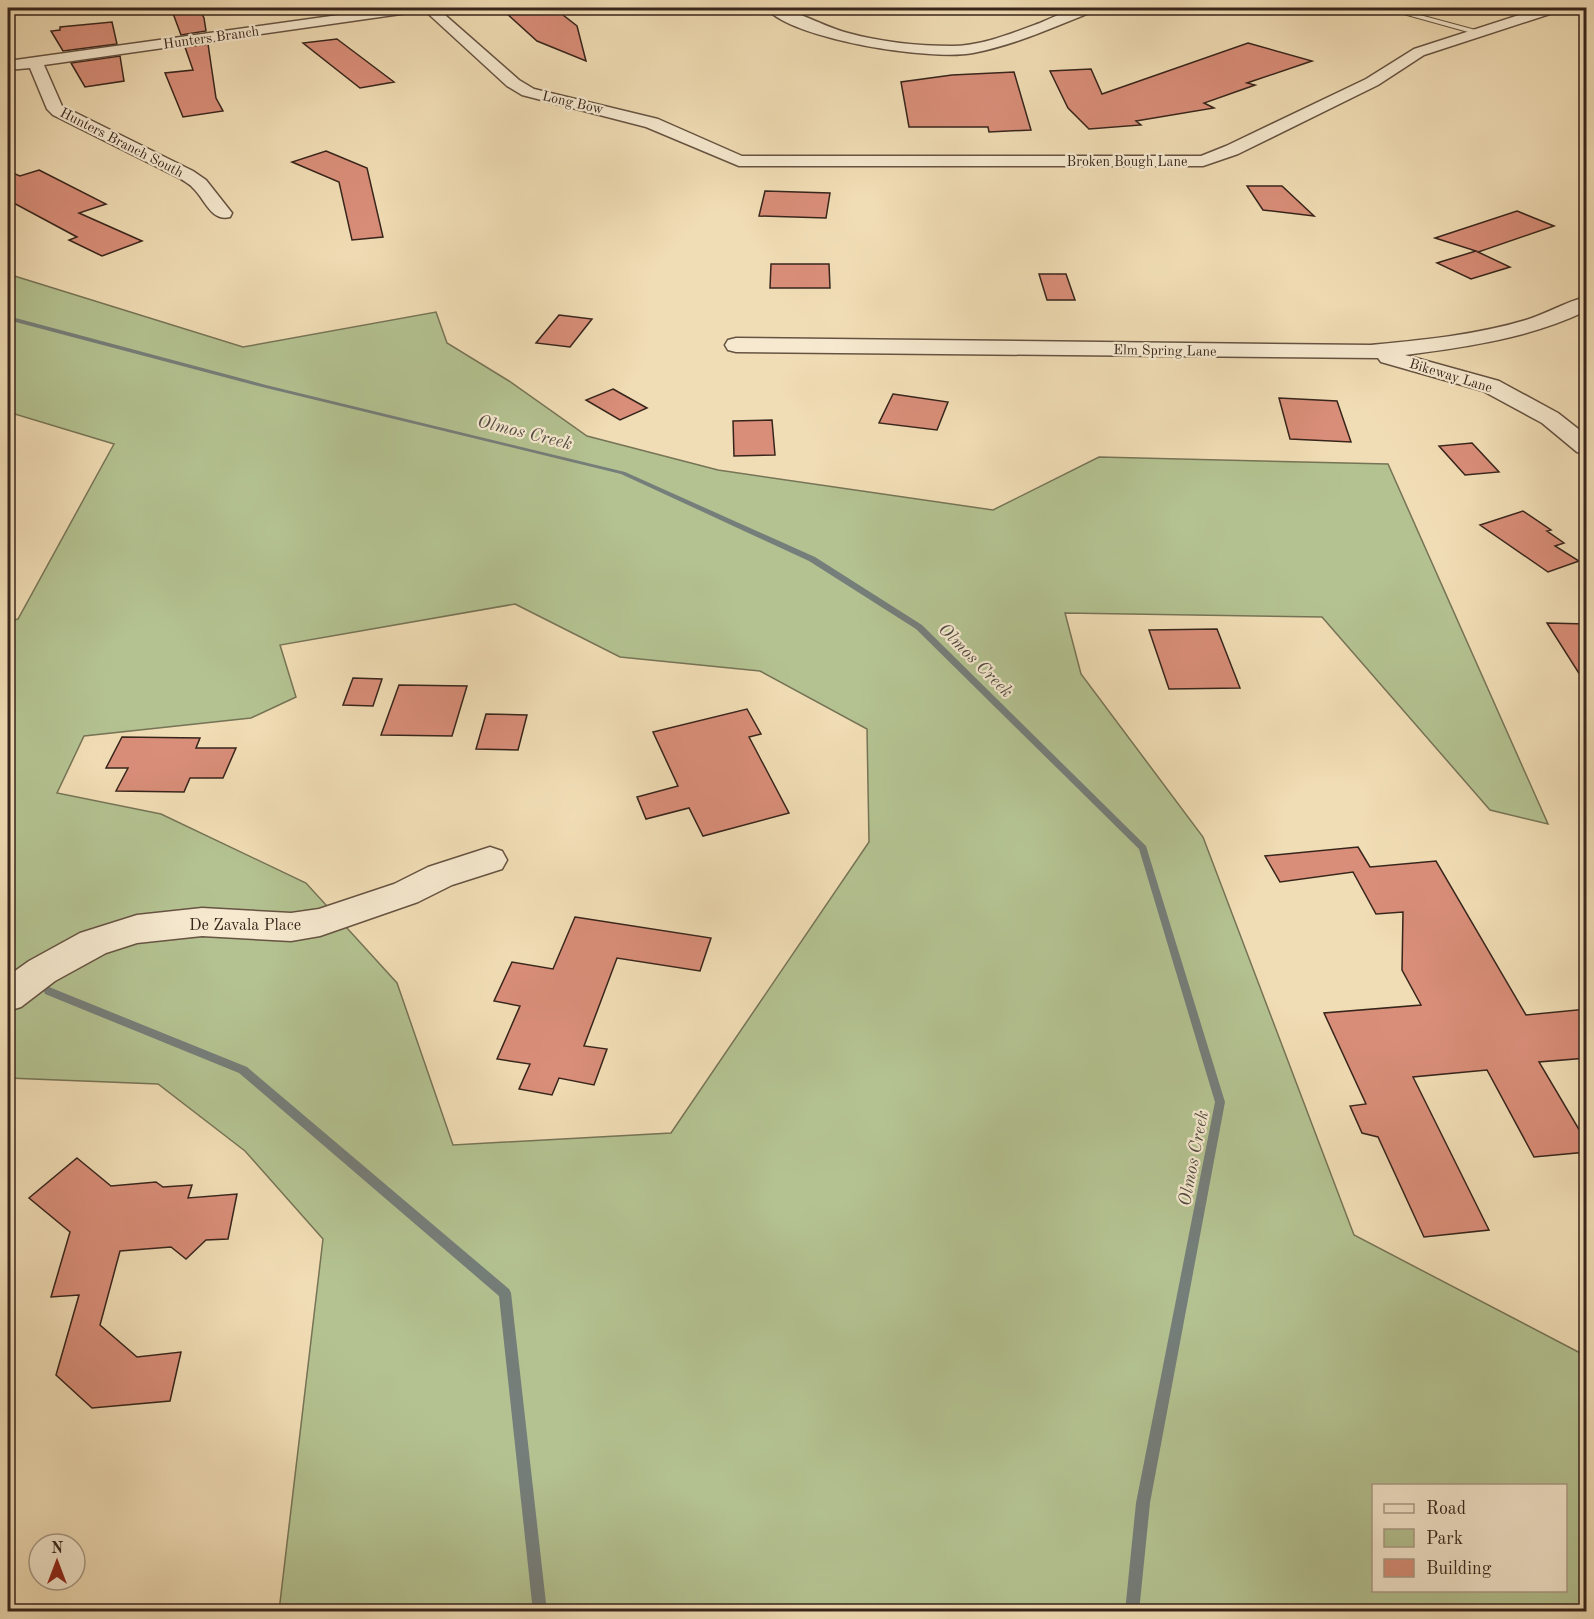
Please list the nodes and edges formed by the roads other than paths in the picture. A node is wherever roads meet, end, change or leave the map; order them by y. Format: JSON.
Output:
{"nodes":[{"id":1,"x":415,"y":8,"type":"edge"},
{"id":2,"x":429,"y":8,"type":"edge"},
{"id":3,"x":773,"y":8,"type":"edge"},
{"id":4,"x":1089,"y":8,"type":"edge"},
{"id":5,"x":1386,"y":8,"type":"edge"},
{"id":6,"x":1554,"y":8,"type":"edge"},
{"id":7,"x":1479,"y":32,"type":"junction"},
{"id":8,"x":35,"y":62,"type":"junction"},
{"id":9,"x":8,"y":66,"type":"edge"},
{"id":10,"x":739,"y":160,"type":"joint"},
{"id":11,"x":223,"y":213,"type":"dead end"},
{"id":12,"x":1587,"y":303,"type":"edge"},
{"id":13,"x":736,"y":345,"type":"dead end"},
{"id":14,"x":1371,"y":352,"type":"junction"},
{"id":15,"x":1587,"y":447,"type":"edge"},
{"id":16,"x":490,"y":860,"type":"dead end"},
{"id":17,"x":8,"y":996,"type":"edge"}],
"edges":[{"from":1,"to":8,"type":"street","name":"Hunters Branch"},
{"from":2,"to":10,"type":"street","name":"Long Bow"},
{"from":3,"to":4,"type":"street"},
{"from":5,"to":7,"type":"lane"},
{"from":6,"to":7,"type":"street","name":"Broken Bough Lane"},
{"from":7,"to":10,"type":"street","name":"Broken Bough Lane"},
{"from":8,"to":9,"type":"street","name":"Hunters Branch"},
{"from":8,"to":11,"type":"street","name":"Hunters Branch South"},
{"from":12,"to":14,"type":"street","name":"Elm Spring Lane"},
{"from":13,"to":14,"type":"street","name":"Elm Spring Lane"},
{"from":14,"to":15,"type":"street","name":"Bikeway Lane"},
{"from":16,"to":17,"type":"street","name":"De Zavala Place"}]}
